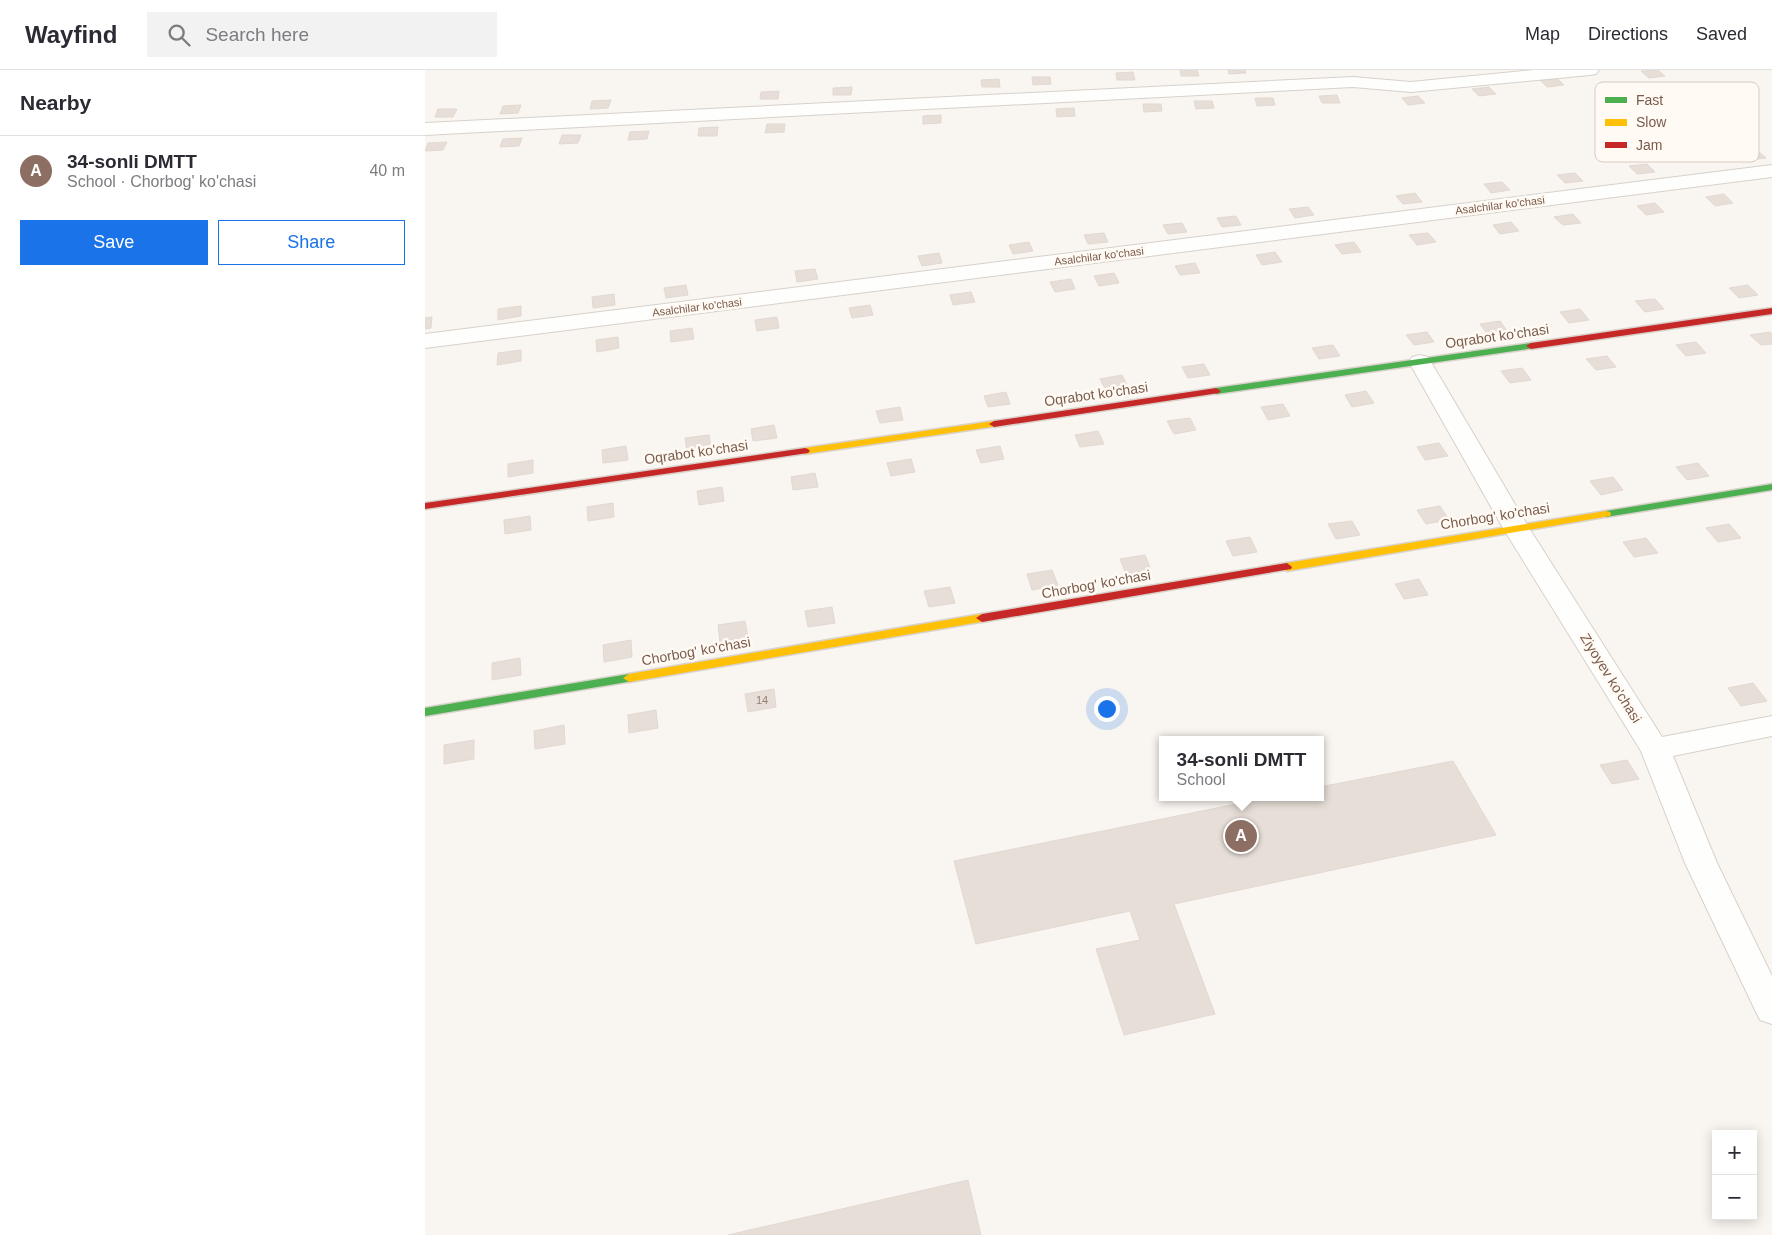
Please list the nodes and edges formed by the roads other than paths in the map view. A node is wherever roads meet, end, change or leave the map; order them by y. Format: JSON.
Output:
{"nodes":[{"id":1,"x":1589,"y":70,"type":"edge"},
{"id":2,"x":425,"y":129,"type":"edge"},
{"id":3,"x":1772,"y":171,"type":"edge"},
{"id":4,"x":1772,"y":311,"type":"edge"},
{"id":5,"x":425,"y":342,"type":"edge"},
{"id":6,"x":1420,"y":362,"type":"junction"},
{"id":7,"x":1772,"y":487,"type":"edge"},
{"id":8,"x":425,"y":506,"type":"edge"},
{"id":9,"x":1515,"y":528,"type":"junction"},
{"id":10,"x":425,"y":712,"type":"edge"},
{"id":11,"x":1772,"y":726,"type":"edge"},
{"id":12,"x":1655,"y":749,"type":"junction"},
{"id":13,"x":1772,"y":1010,"type":"edge"}],
"edges":[{"from":1,"to":2,"type":"street"},
{"from":3,"to":5,"type":"street","name":"Asalchilar ko'chasi"},
{"from":4,"to":6,"type":"street","name":"Oqrabot ko'chasi"},
{"from":6,"to":8,"type":"street","name":"Oqrabot ko'chasi"},
{"from":6,"to":9,"type":"street","name":"Ziyoyev ko'chasi"},
{"from":7,"to":9,"type":"street","name":"Chorbog' ko'chasi"},
{"from":9,"to":10,"type":"street","name":"Chorbog' ko'chasi"},
{"from":9,"to":12,"type":"street","name":"Ziyoyev ko'chasi"},
{"from":11,"to":12,"type":"street"},
{"from":12,"to":13,"type":"street","name":"Ziyoyev ko'chasi"}]}
